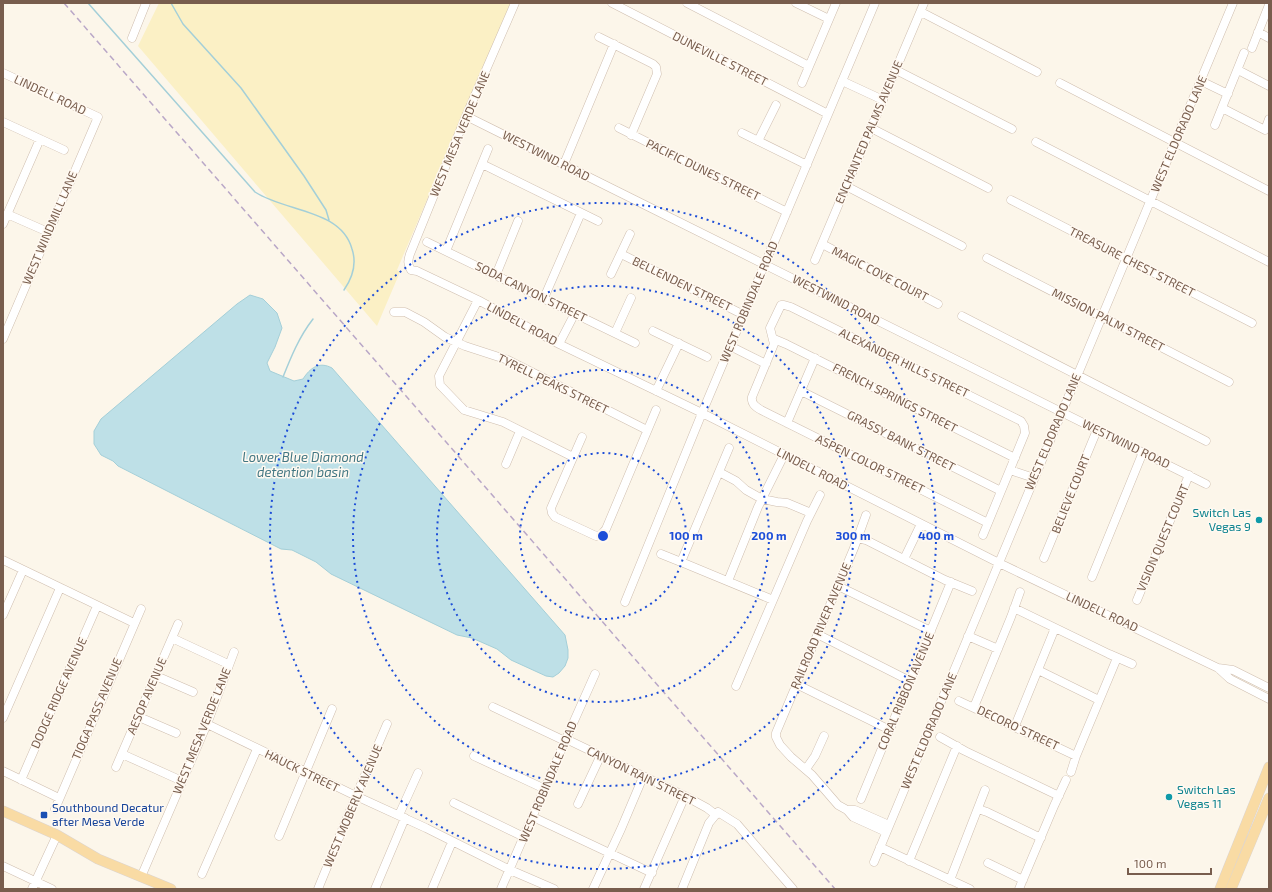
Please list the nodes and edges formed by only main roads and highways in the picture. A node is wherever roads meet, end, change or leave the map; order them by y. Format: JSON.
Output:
{"nodes":[{"id":1,"x":1269,"y":767,"type":"edge"},
{"id":2,"x":1269,"y":798,"type":"edge"},
{"id":3,"x":3,"y":811,"type":"edge"},
{"id":4,"x":171,"y":889,"type":"edge"},
{"id":5,"x":1220,"y":889,"type":"edge"},
{"id":6,"x":1231,"y":889,"type":"edge"}],
"edges":[{"from":1,"to":5,"type":"main road"},
{"from":2,"to":6,"type":"main road"},
{"from":3,"to":4,"type":"main road"}]}
